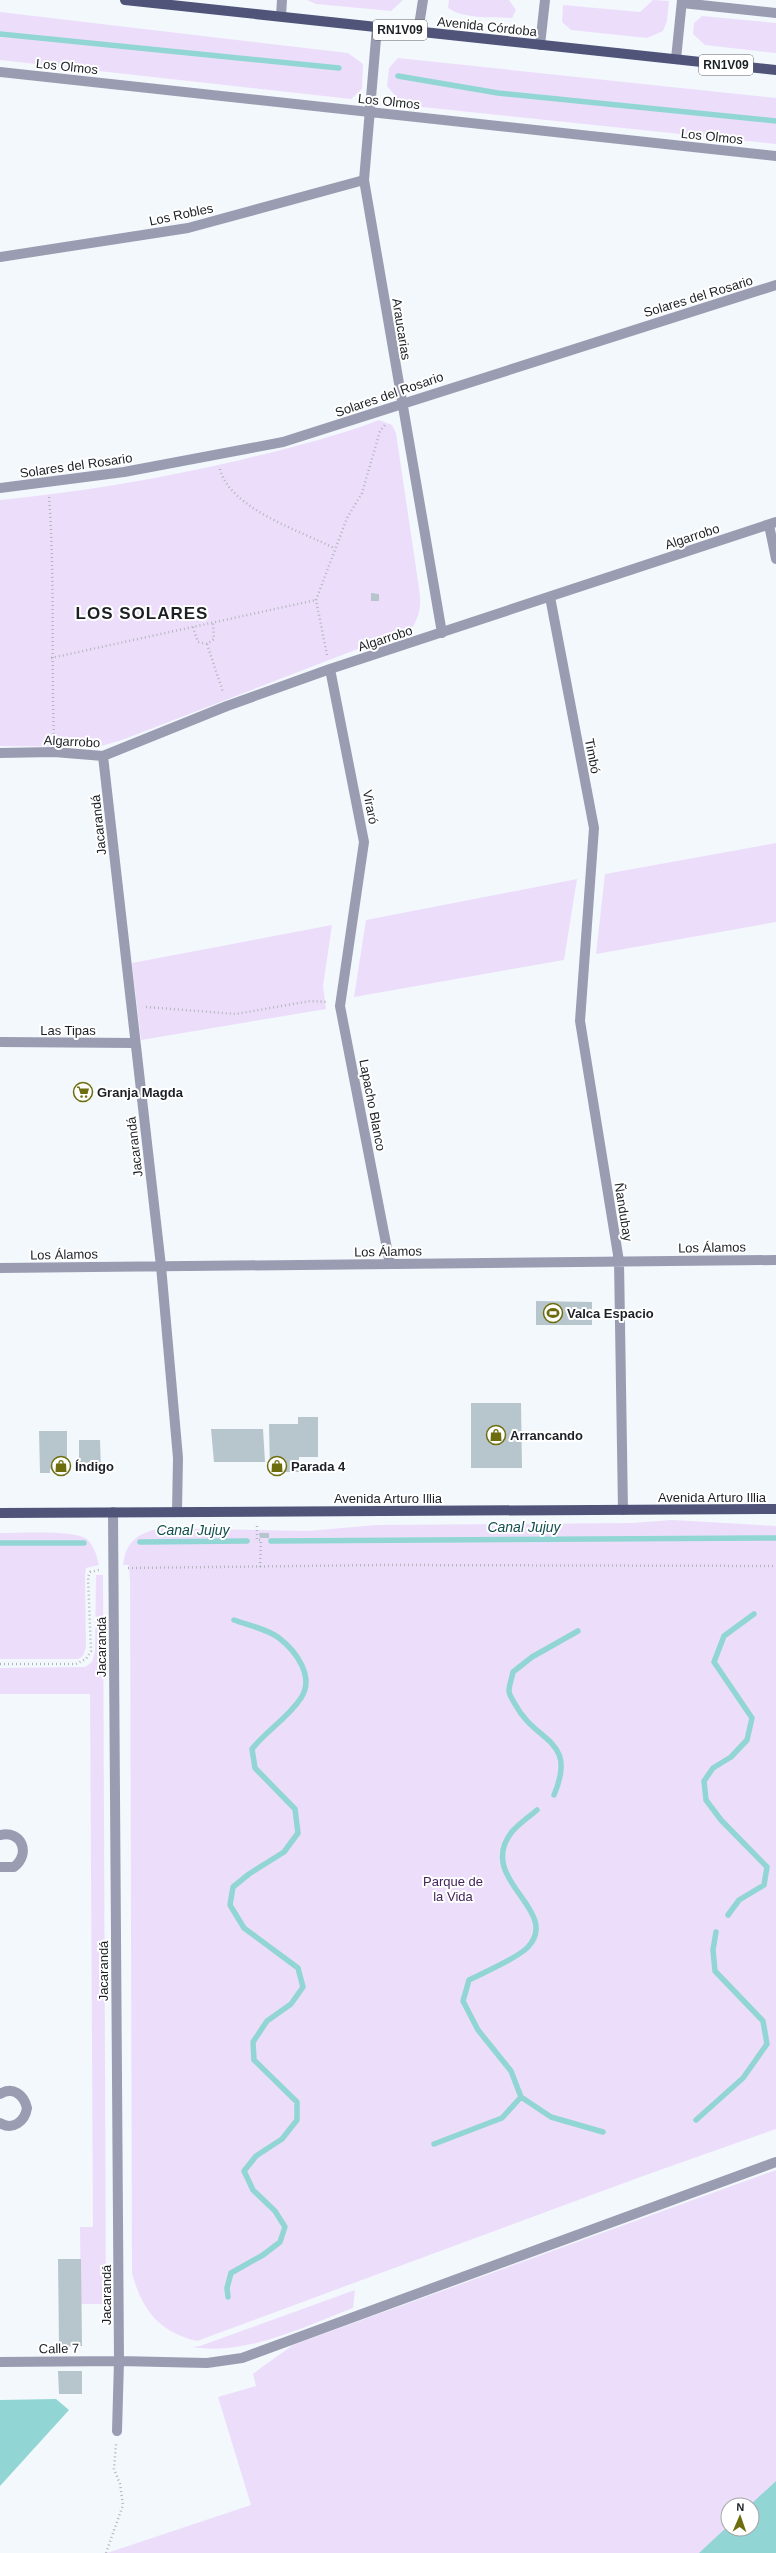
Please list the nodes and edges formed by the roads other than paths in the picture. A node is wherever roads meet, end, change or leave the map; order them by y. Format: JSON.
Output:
{"nodes":[{"id":1,"x":125,"y":0,"type":"edge"},
{"id":2,"x":282,"y":0,"type":"edge"},
{"id":3,"x":423,"y":0,"type":"edge"},
{"id":4,"x":545,"y":0,"type":"edge"},
{"id":5,"x":682,"y":1,"type":"edge"},
{"id":6,"x":776,"y":13,"type":"edge"},
{"id":7,"x":281,"y":16,"type":"junction"},
{"id":8,"x":377,"y":27,"type":"junction"},
{"id":9,"x":418,"y":32,"type":"junction"},
{"id":10,"x":540,"y":45,"type":"junction"},
{"id":11,"x":676,"y":59,"type":"junction"},
{"id":12,"x":776,"y":70,"type":"edge"},
{"id":13,"x":0,"y":72,"type":"edge"},
{"id":14,"x":371,"y":112,"type":"junction"},
{"id":15,"x":776,"y":156,"type":"edge"},
{"id":16,"x":364,"y":180,"type":"junction"},
{"id":17,"x":0,"y":257,"type":"edge"},
{"id":18,"x":776,"y":285,"type":"edge"},
{"id":19,"x":401,"y":404,"type":"junction"},
{"id":20,"x":0,"y":488,"type":"edge"},
{"id":21,"x":773,"y":524,"type":"edge"},
{"id":22,"x":776,"y":559,"type":"edge"},
{"id":23,"x":550,"y":597,"type":"junction"},
{"id":24,"x":442,"y":633,"type":"junction"},
{"id":25,"x":330,"y":669,"type":"junction"},
{"id":26,"x":0,"y":753,"type":"edge"},
{"id":27,"x":103,"y":756,"type":"junction"},
{"id":28,"x":587,"y":920,"type":"joint"},
{"id":29,"x":348,"y":951,"type":"joint"},
{"id":30,"x":0,"y":1042,"type":"edge"},
{"id":31,"x":135,"y":1043,"type":"junction"},
{"id":32,"x":776,"y":1260,"type":"edge"},
{"id":33,"x":619,"y":1261,"type":"junction"},
{"id":34,"x":390,"y":1264,"type":"junction"},
{"id":35,"x":161,"y":1266,"type":"junction"},
{"id":36,"x":0,"y":1268,"type":"edge"},
{"id":37,"x":776,"y":1509,"type":"edge"},
{"id":38,"x":623,"y":1510,"type":"junction"},
{"id":39,"x":177,"y":1511,"type":"junction"},
{"id":40,"x":113,"y":1512,"type":"junction"},
{"id":41,"x":0,"y":1513,"type":"edge"},
{"id":42,"x":0,"y":1835,"type":"edge"},
{"id":43,"x":0,"y":1867,"type":"edge"},
{"id":44,"x":0,"y":2094,"type":"edge"},
{"id":45,"x":0,"y":2123,"type":"edge"},
{"id":46,"x":776,"y":2162,"type":"edge"},
{"id":47,"x":119,"y":2361,"type":"junction"},
{"id":48,"x":0,"y":2362,"type":"edge"},
{"id":49,"x":117,"y":2431,"type":"road end"}],
"edges":[{"from":1,"to":7,"type":"main road","name":"Avenida Córdoba","number":"RN1V09"},
{"from":2,"to":7,"type":"street"},
{"from":3,"to":9,"type":"street"},
{"from":4,"to":10,"type":"street"},
{"from":5,"to":6,"type":"street"},
{"from":5,"to":11,"type":"street"},
{"from":7,"to":8,"type":"main road","name":"Avenida Córdoba","number":"RN1V09"},
{"from":8,"to":9,"type":"main road","name":"Avenida Córdoba","number":"RN1V09"},
{"from":8,"to":14,"type":"street","name":"Araucarias"},
{"from":9,"to":10,"type":"main road","name":"Avenida Córdoba","number":"RN1V09"},
{"from":10,"to":11,"type":"main road","name":"Avenida Córdoba","number":"RN1V09"},
{"from":11,"to":12,"type":"main road","name":"Avenida Córdoba","number":"RN1V09"},
{"from":13,"to":14,"type":"street","name":"Los Olmos"},
{"from":14,"to":15,"type":"street","name":"Los Olmos"},
{"from":14,"to":16,"type":"street","name":"Araucarias"},
{"from":16,"to":17,"type":"street","name":"Los Robles"},
{"from":16,"to":19,"type":"street","name":"Araucarias"},
{"from":18,"to":19,"type":"street","name":"Solares del Rosario"},
{"from":19,"to":20,"type":"street","name":"Solares del Rosario"},
{"from":19,"to":24,"type":"street","name":"Araucarias"},
{"from":21,"to":22,"type":"street"},
{"from":21,"to":23,"type":"street","name":"Algarrobo"},
{"from":23,"to":24,"type":"street","name":"Algarrobo"},
{"from":23,"to":28,"type":"street","name":"Timbó"},
{"from":24,"to":25,"type":"street","name":"Algarrobo"},
{"from":25,"to":27,"type":"street","name":"Algarrobo"},
{"from":25,"to":29,"type":"street","name":"Viraró"},
{"from":26,"to":27,"type":"street","name":"Algarrobo"},
{"from":27,"to":31,"type":"street","name":"Jacarandá"},
{"from":28,"to":33,"type":"street","name":"Ñandubay"},
{"from":29,"to":34,"type":"street","name":"Lapacho Blanco"},
{"from":30,"to":31,"type":"street","name":"Las Tipas"},
{"from":31,"to":35,"type":"street","name":"Jacarandá"},
{"from":32,"to":33,"type":"street","name":"Los Álamos"},
{"from":33,"to":34,"type":"street","name":"Los Álamos"},
{"from":33,"to":38,"type":"street","name":"Ñandubay"},
{"from":34,"to":35,"type":"street","name":"Los Álamos"},
{"from":35,"to":36,"type":"street","name":"Los Álamos"},
{"from":35,"to":39,"type":"street","name":"Jacarandá"},
{"from":37,"to":38,"type":"main road","name":"Avenida Arturo Illia"},
{"from":38,"to":39,"type":"main road","name":"Avenida Arturo Illia"},
{"from":39,"to":40,"type":"main road","name":"Avenida Arturo Illia"},
{"from":40,"to":41,"type":"main road","name":"Avenida Arturo Illia"},
{"from":40,"to":47,"type":"street","name":"Jacarandá"},
{"from":42,"to":43,"type":"street"},
{"from":44,"to":45,"type":"street"},
{"from":46,"to":47,"type":"street","name":"Calle 7"},
{"from":47,"to":48,"type":"street","name":"Calle 7"},
{"from":47,"to":49,"type":"street","name":"Jacarandá"}]}
